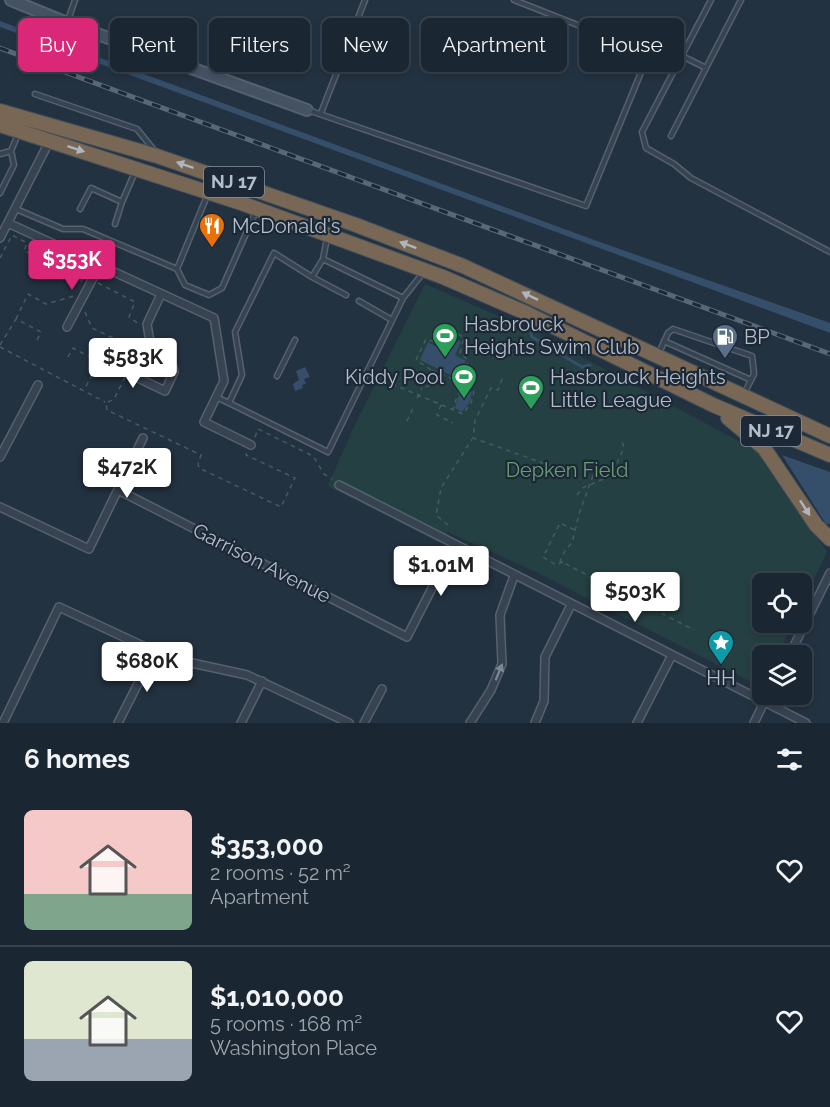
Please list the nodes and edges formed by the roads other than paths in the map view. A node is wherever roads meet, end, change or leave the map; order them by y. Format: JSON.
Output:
{"nodes":[{"id":1,"x":11,"y":0,"type":"edge"},
{"id":2,"x":75,"y":0,"type":"edge"},
{"id":3,"x":365,"y":0,"type":"edge"},
{"id":4,"x":514,"y":0,"type":"edge"},
{"id":5,"x":711,"y":0,"type":"edge"},
{"id":6,"x":741,"y":0,"type":"edge"},
{"id":7,"x":55,"y":18,"type":"edge"},
{"id":8,"x":69,"y":18,"type":"edge"},
{"id":9,"x":98,"y":34,"type":"edge"},
{"id":10,"x":684,"y":52,"type":"edge"},
{"id":11,"x":684,"y":57,"type":"edge"},
{"id":12,"x":706,"y":68,"type":"junction"},
{"id":13,"x":674,"y":72,"type":"edge"},
{"id":14,"x":35,"y":94,"type":"dead end"},
{"id":15,"x":307,"y":110,"type":"joint"},
{"id":16,"x":0,"y":111,"type":"edge"},
{"id":17,"x":321,"y":113,"type":"junction"},
{"id":18,"x":0,"y":125,"type":"edge"},
{"id":19,"x":19,"y":130,"type":"junction"},
{"id":20,"x":671,"y":136,"type":"dead end"},
{"id":21,"x":50,"y":140,"type":"junction"},
{"id":22,"x":11,"y":151,"type":"junction"},
{"id":23,"x":0,"y":154,"type":"edge"},
{"id":24,"x":157,"y":156,"type":"junction"},
{"id":25,"x":136,"y":168,"type":"junction"},
{"id":26,"x":0,"y":192,"type":"edge"},
{"id":27,"x":208,"y":192,"type":"junction"},
{"id":28,"x":122,"y":202,"type":"junction"},
{"id":29,"x":15,"y":208,"type":"junction"},
{"id":30,"x":257,"y":208,"type":"junction"},
{"id":31,"x":80,"y":209,"type":"dead end"},
{"id":32,"x":8,"y":223,"type":"junction"},
{"id":33,"x":115,"y":224,"type":"dead end"},
{"id":34,"x":328,"y":234,"type":"junction"},
{"id":35,"x":0,"y":238,"type":"edge"},
{"id":36,"x":830,"y":252,"type":"edge"},
{"id":37,"x":323,"y":259,"type":"junction"},
{"id":38,"x":100,"y":266,"type":"junction"},
{"id":39,"x":177,"y":269,"type":"junction"},
{"id":40,"x":425,"y":270,"type":"junction"},
{"id":41,"x":312,"y":277,"type":"junction"},
{"id":42,"x":161,"y":294,"type":"junction"},
{"id":43,"x":346,"y":295,"type":"dead end"},
{"id":44,"x":403,"y":298,"type":"junction"},
{"id":45,"x":359,"y":301,"type":"dead end"},
{"id":46,"x":392,"y":320,"type":"junction"},
{"id":47,"x":67,"y":327,"type":"dead end"},
{"id":48,"x":295,"y":340,"type":"dead end"},
{"id":49,"x":664,"y":341,"type":"junction"},
{"id":50,"x":738,"y":351,"type":"junction"},
{"id":51,"x":145,"y":353,"type":"junction"},
{"id":52,"x":704,"y":353,"type":"dead end"},
{"id":53,"x":657,"y":357,"type":"junction"},
{"id":54,"x":714,"y":357,"type":"dead end"},
{"id":55,"x":739,"y":357,"type":"dead end"},
{"id":56,"x":705,"y":359,"type":"junction"},
{"id":57,"x":715,"y":364,"type":"junction"},
{"id":58,"x":732,"y":364,"type":"dead end"},
{"id":59,"x":740,"y":368,"type":"dead end"},
{"id":60,"x":733,"y":372,"type":"junction"},
{"id":61,"x":277,"y":375,"type":"dead end"},
{"id":62,"x":741,"y":376,"type":"junction"},
{"id":63,"x":751,"y":380,"type":"junction"},
{"id":64,"x":38,"y":385,"type":"dead end"},
{"id":65,"x":216,"y":397,"type":"junction"},
{"id":66,"x":743,"y":397,"type":"junction"},
{"id":67,"x":229,"y":403,"type":"junction"},
{"id":68,"x":713,"y":405,"type":"junction"},
{"id":69,"x":830,"y":436,"type":"edge"},
{"id":70,"x":143,"y":438,"type":"dead end"},
{"id":71,"x":251,"y":445,"type":"road end"},
{"id":72,"x":830,"y":455,"type":"edge"},
{"id":73,"x":0,"y":457,"type":"edge"},
{"id":74,"x":339,"y":485,"type":"road end"},
{"id":75,"x":118,"y":490,"type":"junction"},
{"id":76,"x":0,"y":507,"type":"edge"},
{"id":77,"x":830,"y":539,"type":"edge"},
{"id":78,"x":454,"y":545,"type":"junction"},
{"id":79,"x":830,"y":573,"type":"edge"},
{"id":80,"x":514,"y":576,"type":"junction"},
{"id":81,"x":571,"y":605,"type":"junction"},
{"id":82,"x":794,"y":645,"type":"edge"},
{"id":83,"x":154,"y":652,"type":"junction"},
{"id":84,"x":672,"y":656,"type":"junction"},
{"id":85,"x":262,"y":681,"type":"junction"},
{"id":86,"x":382,"y":689,"type":"dead end"},
{"id":87,"x":752,"y":697,"type":"edge"},
{"id":88,"x":763,"y":705,"type":"edge"},
{"id":89,"x":768,"y":705,"type":"edge"},
{"id":90,"x":3,"y":723,"type":"edge"},
{"id":91,"x":118,"y":723,"type":"edge"},
{"id":92,"x":242,"y":723,"type":"edge"},
{"id":93,"x":349,"y":723,"type":"edge"},
{"id":94,"x":364,"y":723,"type":"edge"},
{"id":95,"x":470,"y":723,"type":"edge"},
{"id":96,"x":535,"y":723,"type":"edge"},
{"id":97,"x":637,"y":723,"type":"edge"},
{"id":98,"x":754,"y":723,"type":"edge"},
{"id":99,"x":806,"y":723,"type":"edge"}],
"edges":[{"from":1,"to":7,"type":"street"},
{"from":2,"to":8,"type":"lane"},
{"from":3,"to":17,"type":"lane"},
{"from":4,"to":17,"type":"lane"},
{"from":5,"to":10,"type":"lane"},
{"from":6,"to":12,"type":"lane"},
{"from":9,"to":15,"type":"street"},
{"from":11,"to":12,"type":"lane"},
{"from":12,"to":20,"type":"lane"},
{"from":13,"to":36,"type":"lane"},
{"from":14,"to":24,"type":"lane"},
{"from":15,"to":17,"type":"lane"},
{"from":16,"to":24,"type":"highway","number":"NJ 17"},
{"from":18,"to":19,"type":"highway","number":"NJ 17"},
{"from":19,"to":21,"type":"highway","number":"NJ 17"},
{"from":19,"to":22,"type":"lane"},
{"from":21,"to":25,"type":"highway","number":"NJ 17","one_way":true},
{"from":21,"to":29,"type":"street"},
{"from":22,"to":23,"type":"lane"},
{"from":22,"to":26,"type":"lane"},
{"from":53,"to":24,"type":"highway","number":"NJ 17","one_way":true},
{"from":25,"to":27,"type":"highway","number":"NJ 17"},
{"from":25,"to":28,"type":"lane"},
{"from":27,"to":30,"type":"highway","number":"NJ 17"},
{"from":27,"to":39,"type":"lane"},
{"from":28,"to":31,"type":"lane"},
{"from":28,"to":33,"type":"lane"},
{"from":29,"to":32,"type":"street"},
{"from":29,"to":39,"type":"lane"},
{"from":30,"to":34,"type":"highway","number":"NJ 17"},
{"from":30,"to":39,"type":"lane"},
{"from":32,"to":35,"type":"street"},
{"from":32,"to":38,"type":"street"},
{"from":34,"to":37,"type":"lane"},
{"from":34,"to":40,"type":"highway","number":"NJ 17"},
{"from":37,"to":41,"type":"lane"},
{"from":37,"to":44,"type":"lane"},
{"from":38,"to":42,"type":"street"},
{"from":38,"to":47,"type":"street"},
{"from":40,"to":44,"type":"lane"},
{"from":40,"to":68,"type":"highway","number":"NJ 17"},
{"from":41,"to":43,"type":"lane"},
{"from":41,"to":67,"type":"lane"},
{"from":42,"to":51,"type":"street"},
{"from":42,"to":65,"type":"street"},
{"from":44,"to":46,"type":"lane"},
{"from":45,"to":46,"type":"lane"},
{"from":46,"to":67,"type":"lane"},
{"from":48,"to":61,"type":"lane"},
{"from":49,"to":50,"type":"lane"},
{"from":49,"to":53,"type":"lane"},
{"from":49,"to":56,"type":"lane"},
{"from":50,"to":55,"type":"lane"},
{"from":50,"to":63,"type":"lane"},
{"from":51,"to":51,"type":"street"},
{"from":52,"to":56,"type":"lane"},
{"from":53,"to":66,"type":"highway","number":"NJ 17"},
{"from":54,"to":57,"type":"lane"},
{"from":56,"to":57,"type":"lane"},
{"from":57,"to":60,"type":"lane"},
{"from":58,"to":60,"type":"lane"},
{"from":59,"to":62,"type":"lane"},
{"from":60,"to":62,"type":"lane"},
{"from":62,"to":63,"type":"lane"},
{"from":63,"to":66,"type":"lane"},
{"from":64,"to":73,"type":"street"},
{"from":65,"to":67,"type":"lane"},
{"from":65,"to":71,"type":"street"},
{"from":66,"to":69,"type":"highway","number":"NJ 17"},
{"from":68,"to":72,"type":"highway","number":"NJ 17"},
{"from":68,"to":77,"type":"highway","one_way":true},
{"from":70,"to":75,"type":"street"},
{"from":74,"to":78,"type":"street"},
{"from":75,"to":76,"type":"street"},
{"from":75,"to":78,"type":"street","name":"Garrison Avenue"},
{"from":78,"to":80,"type":"street"},
{"from":79,"to":82,"type":"street"},
{"from":80,"to":81,"type":"street"},
{"from":95,"to":80,"type":"street","one_way":true},
{"from":81,"to":84,"type":"street"},
{"from":81,"to":96,"type":"street"},
{"from":83,"to":85,"type":"street"},
{"from":83,"to":90,"type":"street"},
{"from":83,"to":91,"type":"street"},
{"from":84,"to":87,"type":"street"},
{"from":84,"to":97,"type":"street"},
{"from":85,"to":92,"type":"street"},
{"from":85,"to":93,"type":"street"},
{"from":86,"to":94,"type":"street"},
{"from":88,"to":98,"type":"street"},
{"from":89,"to":99,"type":"street"}]}
